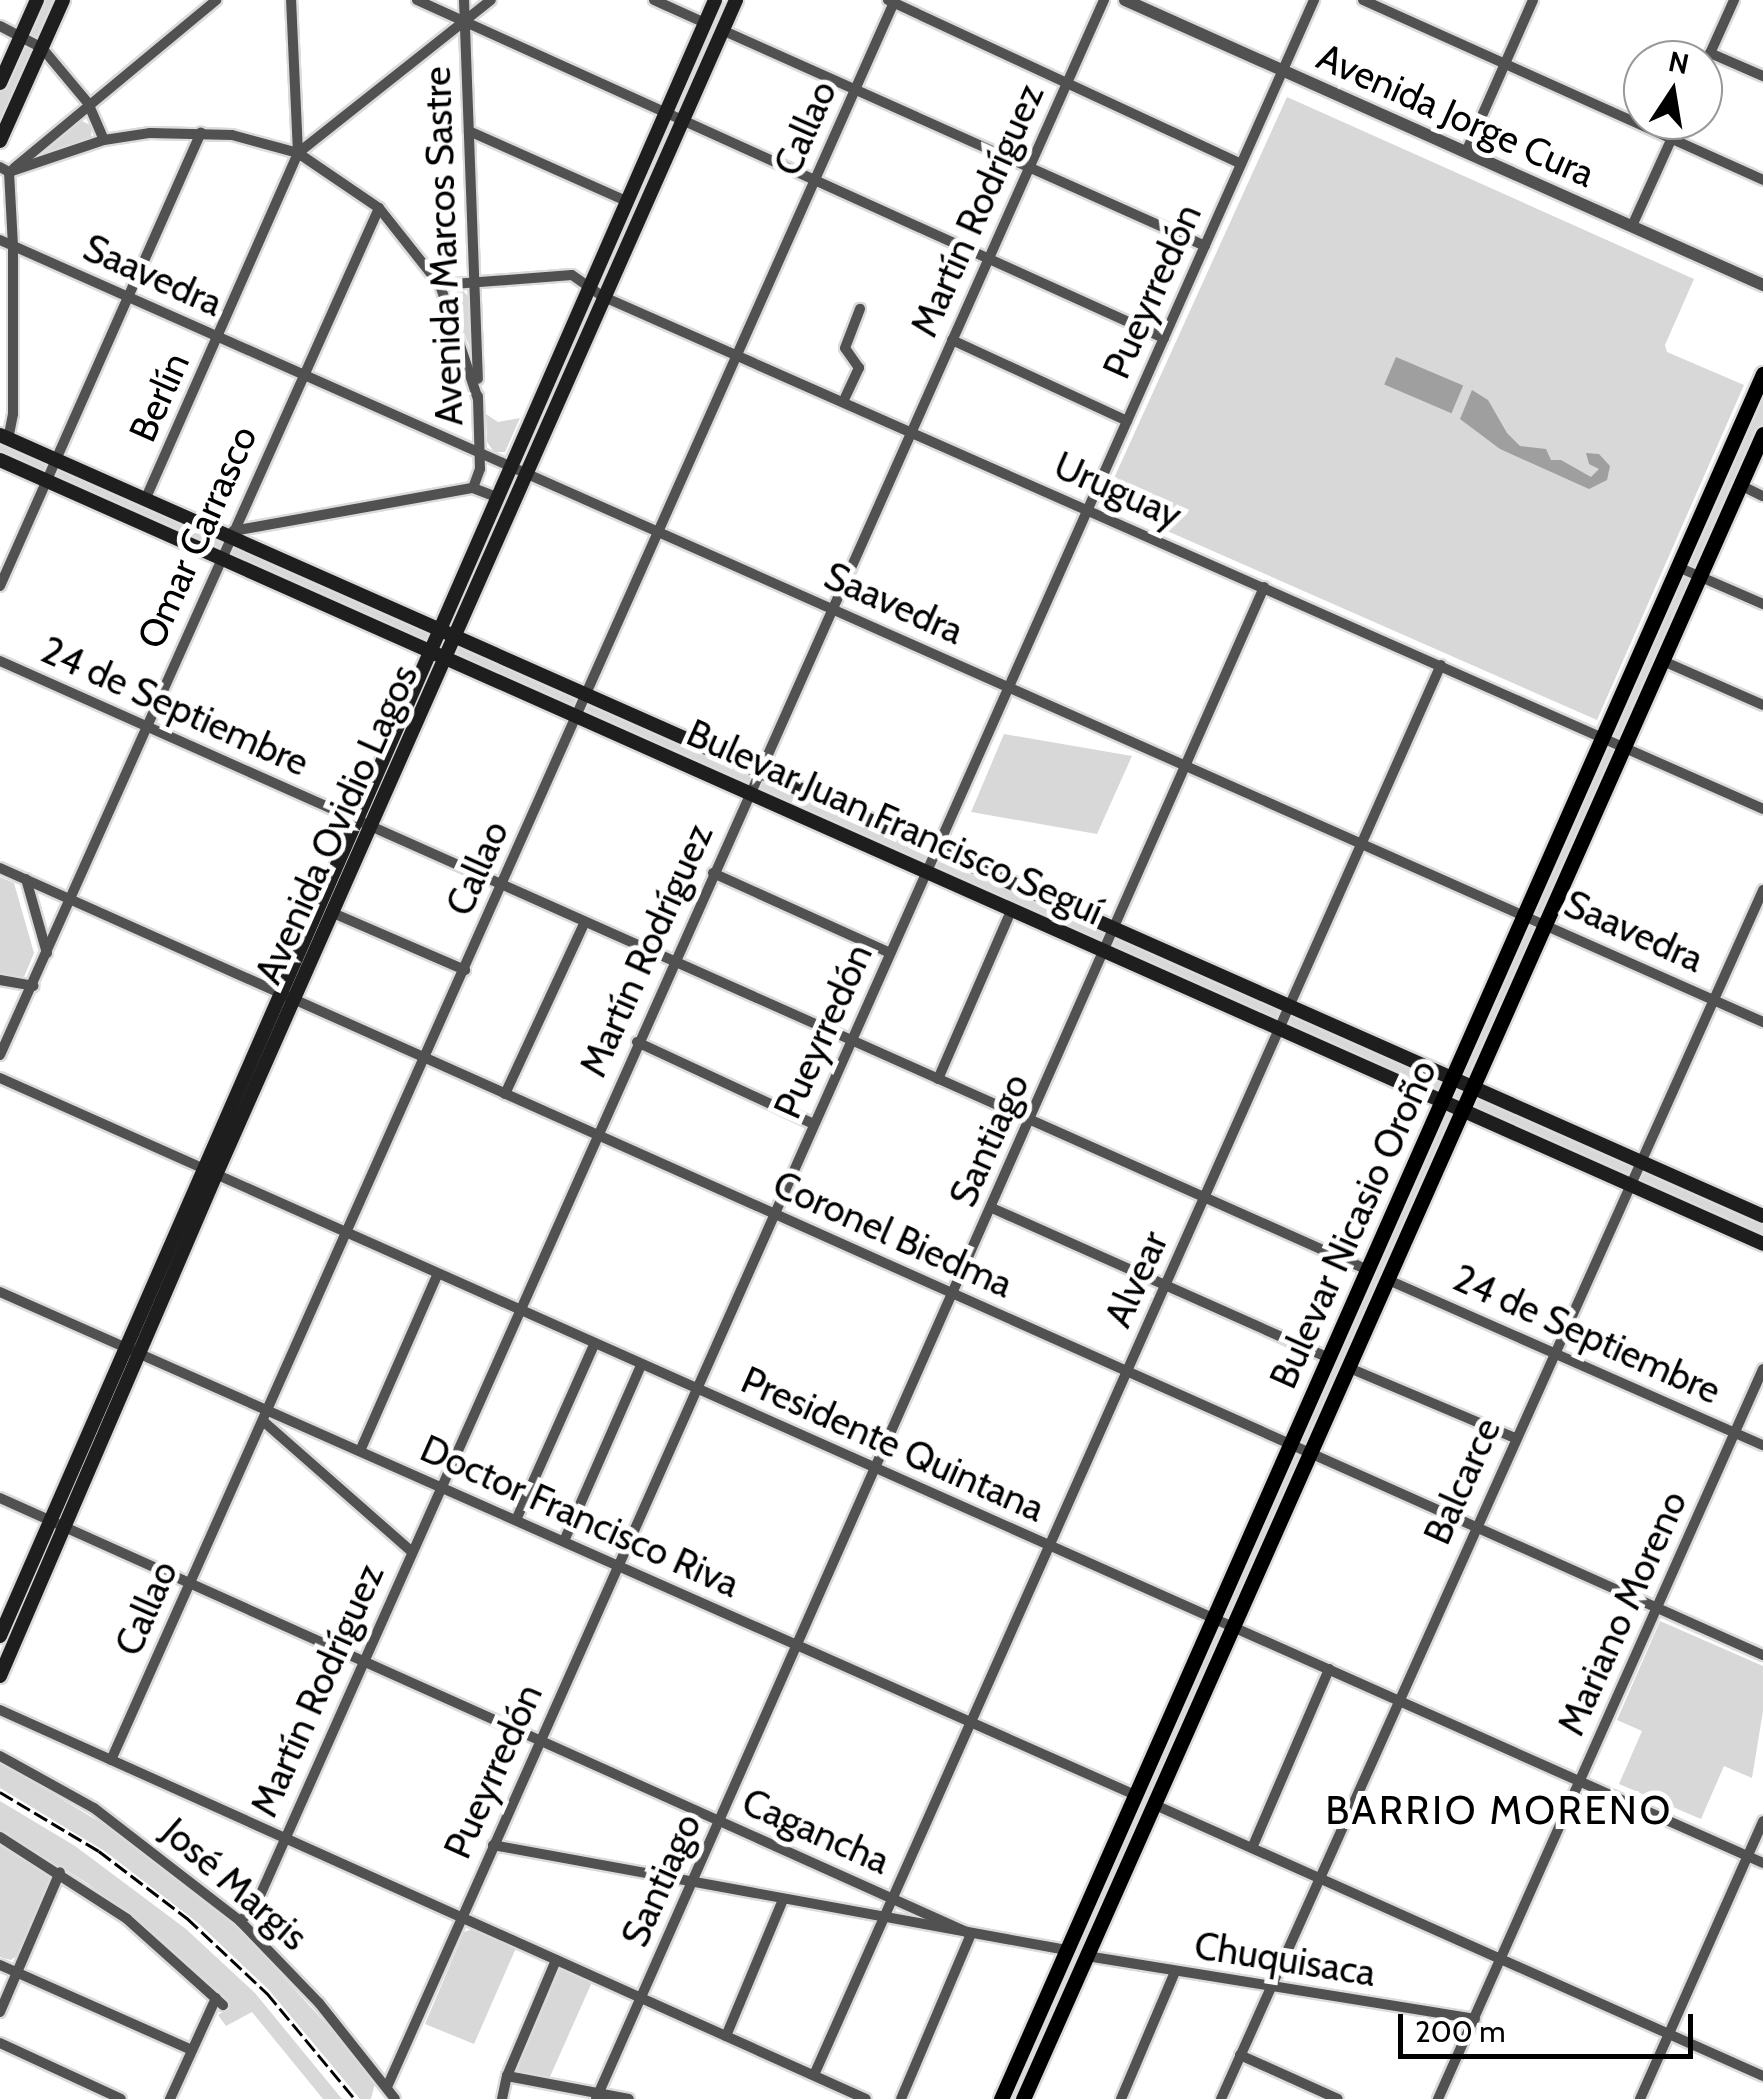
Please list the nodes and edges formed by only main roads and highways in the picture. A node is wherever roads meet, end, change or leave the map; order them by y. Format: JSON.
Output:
{"nodes":[{"id":1,"x":38,"y":0,"type":"edge"},
{"id":2,"x":63,"y":0,"type":"edge"},
{"id":3,"x":714,"y":0,"type":"edge"},
{"id":4,"x":736,"y":0,"type":"edge"},
{"id":5,"x":0,"y":84,"type":"edge"},
{"id":6,"x":0,"y":142,"type":"edge"},
{"id":7,"x":1761,"y":384,"type":"edge"},
{"id":8,"x":1763,"y":434,"type":"edge"},
{"id":9,"x":4,"y":437,"type":"edge"},
{"id":10,"x":0,"y":460,"type":"edge"},
{"id":11,"x":438,"y":630,"type":"junction"},
{"id":12,"x":454,"y":637,"type":"junction"},
{"id":13,"x":428,"y":651,"type":"junction"},
{"id":14,"x":444,"y":658,"type":"junction"},
{"id":15,"x":1452,"y":1079,"type":"junction"},
{"id":16,"x":1472,"y":1087,"type":"junction"},
{"id":17,"x":1443,"y":1101,"type":"junction"},
{"id":18,"x":1462,"y":1109,"type":"junction"},
{"id":19,"x":208,"y":1174,"type":"junction"},
{"id":20,"x":1763,"y":1216,"type":"edge"},
{"id":21,"x":1763,"y":1244,"type":"edge"},
{"id":22,"x":0,"y":1636,"type":"edge"},
{"id":23,"x":0,"y":1676,"type":"edge"},
{"id":24,"x":1000,"y":2099,"type":"edge"},
{"id":25,"x":1023,"y":2099,"type":"edge"}],
"edges":[{"from":1,"to":5,"type":"main road"},
{"from":2,"to":6,"type":"main road"},
{"from":3,"to":11,"type":"main road","name":"Avenida Ovidio Lagos"},
{"from":4,"to":12,"type":"main road","name":"Avenida Ovidio Lagos"},
{"from":7,"to":15,"type":"main road","name":"Bulevar Nicasio Oroño"},
{"from":8,"to":16,"type":"main road","name":"Bulevar Nicasio Oroño"},
{"from":9,"to":11,"type":"main road","name":"Bulevar Juan Francisco Seguí"},
{"from":10,"to":13,"type":"main road","name":"Bulevar Juan Francisco Seguí"},
{"from":11,"to":12,"type":"main road","name":"Bulevar Juan Francisco Seguí"},
{"from":11,"to":13,"type":"main road","name":"Avenida Ovidio Lagos"},
{"from":12,"to":14,"type":"main road","name":"Avenida Ovidio Lagos"},
{"from":12,"to":15,"type":"main road","name":"Bulevar Juan Francisco Seguí"},
{"from":13,"to":14,"type":"main road","name":"Bulevar Juan Francisco Seguí"},
{"from":13,"to":19,"type":"main road","name":"Avenida Ovidio Lagos"},
{"from":14,"to":17,"type":"main road","name":"Bulevar Juan Francisco Seguí"},
{"from":14,"to":19,"type":"main road","name":"Avenida Ovidio Lagos"},
{"from":15,"to":16,"type":"main road","name":"Bulevar Juan Francisco Seguí"},
{"from":15,"to":17,"type":"main road","name":"Bulevar Nicasio Oroño"},
{"from":16,"to":18,"type":"main road","name":"Bulevar Nicasio Oroño"},
{"from":16,"to":20,"type":"main road","name":"Bulevar Juan Francisco Seguí"},
{"from":17,"to":18,"type":"main road","name":"Bulevar Juan Francisco Seguí"},
{"from":17,"to":24,"type":"main road","name":"Bulevar Nicasio Oroño"},
{"from":18,"to":21,"type":"main road","name":"Bulevar Juan Francisco Seguí"},
{"from":18,"to":25,"type":"main road","name":"Bulevar Nicasio Oroño"},
{"from":19,"to":22,"type":"main road","name":"Avenida Ovidio Lagos"},
{"from":19,"to":23,"type":"main road","name":"Avenida Ovidio Lagos"}]}
